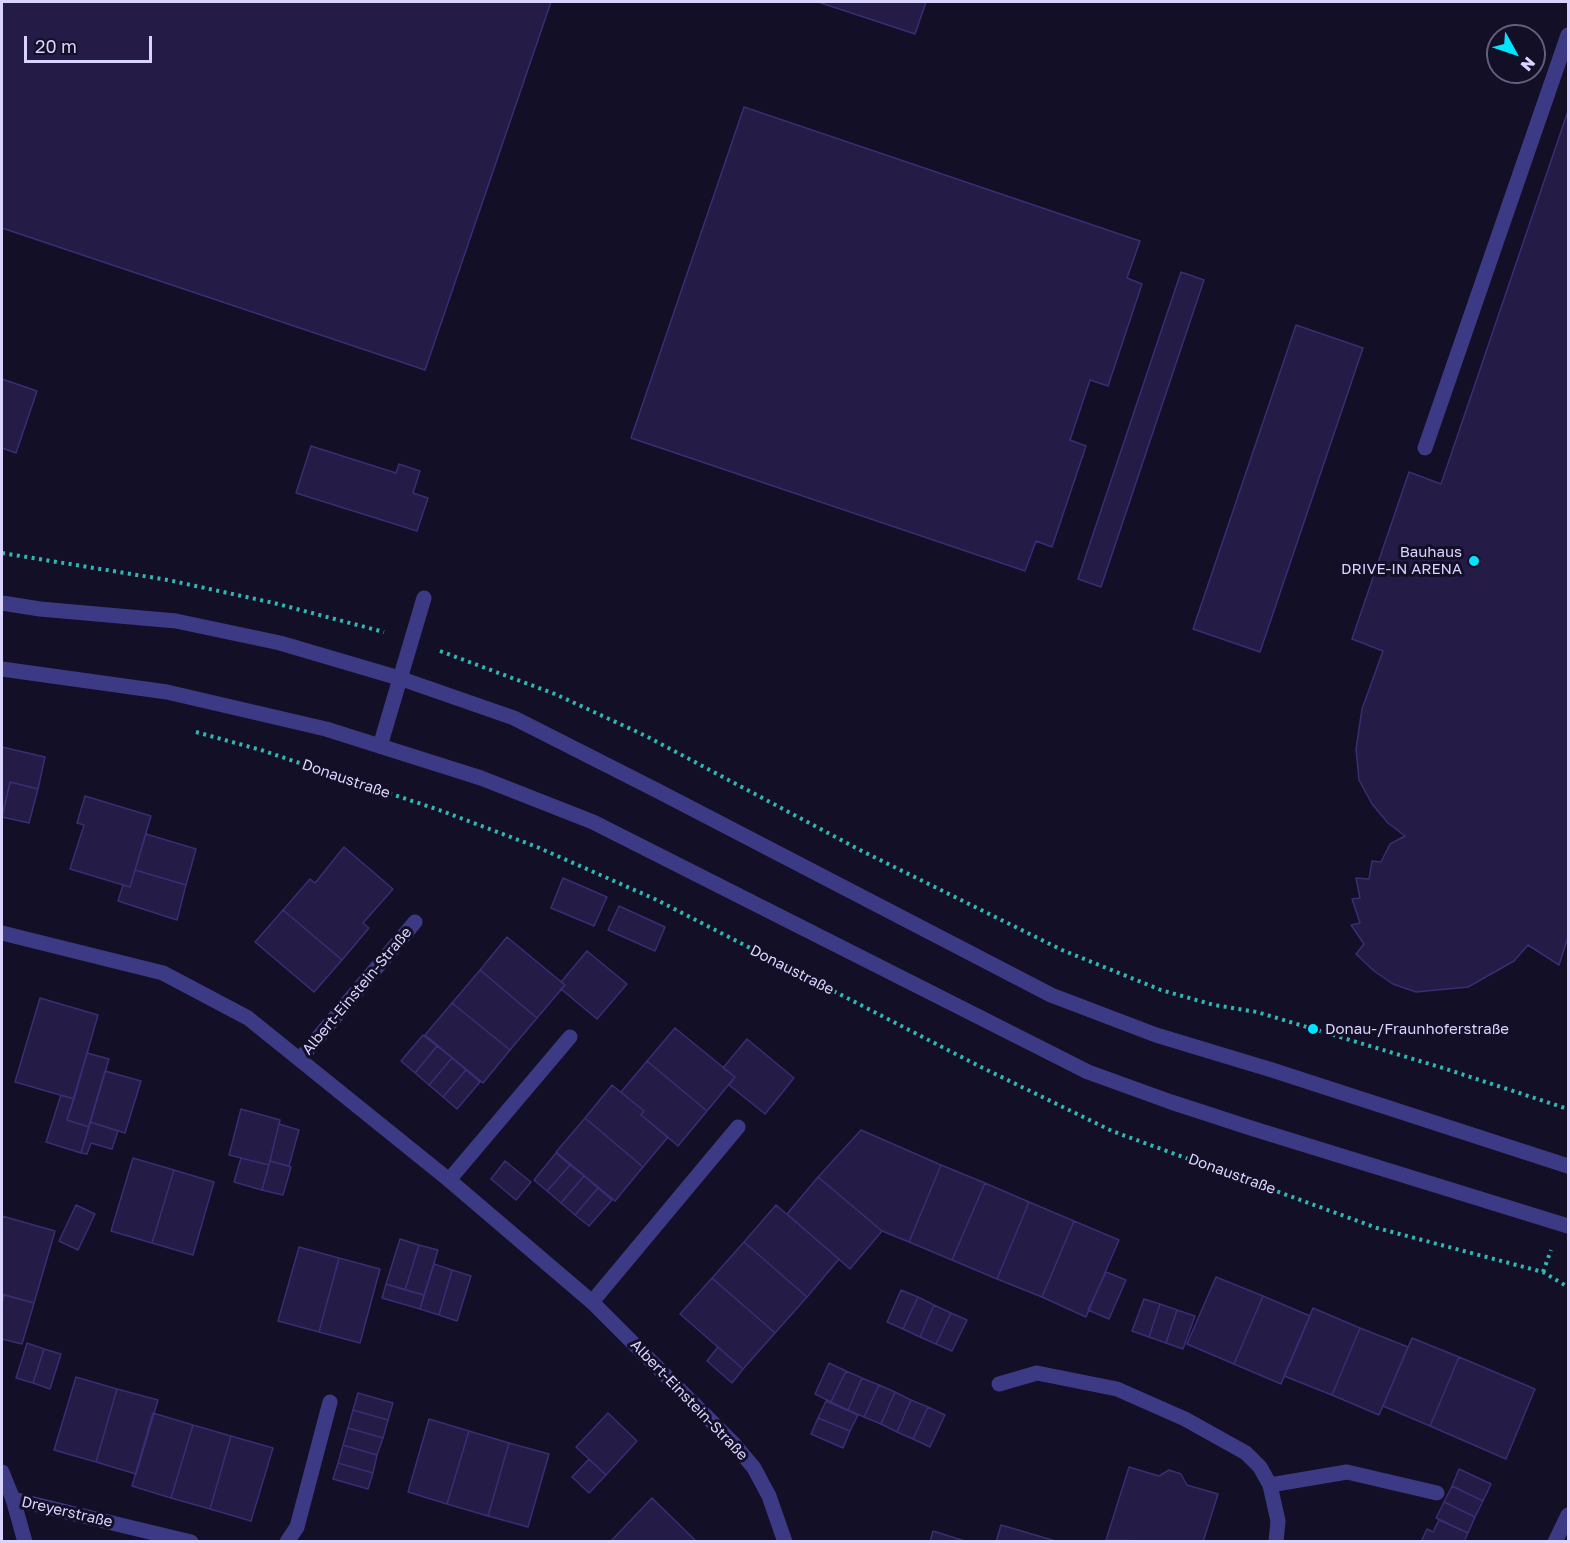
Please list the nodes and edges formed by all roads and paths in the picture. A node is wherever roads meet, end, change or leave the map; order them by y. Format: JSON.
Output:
{"nodes":[{"id":1,"x":1569,"y":35,"type":"edge"},
{"id":2,"x":1425,"y":448,"type":"dead end"},
{"id":3,"x":2,"y":553,"type":"edge"},
{"id":4,"x":424,"y":598,"type":"dead end"},
{"id":5,"x":2,"y":603,"type":"edge"},
{"id":6,"x":410,"y":640,"type":"junction"},
{"id":7,"x":2,"y":669,"type":"edge"},
{"id":8,"x":399,"y":678,"type":"junction"},
{"id":9,"x":195,"y":732,"type":"dead end"},
{"id":10,"x":380,"y":746,"type":"junction"},
{"id":11,"x":415,"y":922,"type":"dead end"},
{"id":12,"x":2,"y":933,"type":"edge"},
{"id":13,"x":570,"y":1037,"type":"dead end"},
{"id":14,"x":300,"y":1059,"type":"junction"},
{"id":15,"x":1569,"y":1109,"type":"edge"},
{"id":16,"x":738,"y":1126,"type":"dead end"},
{"id":17,"x":1569,"y":1166,"type":"edge"},
{"id":18,"x":449,"y":1180,"type":"junction"},
{"id":19,"x":1569,"y":1226,"type":"edge"},
{"id":20,"x":1569,"y":1287,"type":"edge"},
{"id":21,"x":592,"y":1302,"type":"junction"},
{"id":22,"x":999,"y":1384,"type":"dead end"},
{"id":23,"x":330,"y":1402,"type":"dead end"},
{"id":24,"x":2,"y":1472,"type":"edge"},
{"id":25,"x":1270,"y":1485,"type":"junction"},
{"id":26,"x":1437,"y":1493,"type":"dead end"},
{"id":27,"x":13,"y":1499,"type":"junction"},
{"id":28,"x":1569,"y":1515,"type":"edge"},
{"id":29,"x":25,"y":1542,"type":"edge"},
{"id":30,"x":191,"y":1542,"type":"edge"},
{"id":31,"x":287,"y":1542,"type":"edge"},
{"id":32,"x":785,"y":1542,"type":"edge"},
{"id":33,"x":1276,"y":1542,"type":"edge"},
{"id":34,"x":1555,"y":1542,"type":"edge"}],
"edges":[{"from":1,"to":2,"type":"street"},
{"from":3,"to":6,"type":"path"},
{"from":4,"to":6,"type":"street"},
{"from":5,"to":8,"type":"street"},
{"from":6,"to":8,"type":"street"},
{"from":6,"to":15,"type":"path"},
{"from":7,"to":10,"type":"street"},
{"from":8,"to":10,"type":"street"},
{"from":8,"to":17,"type":"street"},
{"from":9,"to":20,"type":"path","name":"Donaustraße"},
{"from":10,"to":19,"type":"street"},
{"from":11,"to":14,"type":"street","name":"Albert-Einstein-Straße"},
{"from":12,"to":14,"type":"street","name":"Albert-Einstein-Straße"},
{"from":13,"to":18,"type":"street"},
{"from":14,"to":18,"type":"street","name":"Albert-Einstein-Straße"},
{"from":16,"to":21,"type":"street"},
{"from":18,"to":21,"type":"street","name":"Albert-Einstein-Straße"},
{"from":21,"to":32,"type":"street","name":"Albert-Einstein-Straße"},
{"from":22,"to":25,"type":"street"},
{"from":23,"to":31,"type":"street"},
{"from":24,"to":27,"type":"street","name":"Dreyerstraße"},
{"from":25,"to":26,"type":"street"},
{"from":25,"to":33,"type":"street"},
{"from":27,"to":29,"type":"street","name":"Dreyerstraße"},
{"from":27,"to":30,"type":"street","name":"Dreyerstraße"},
{"from":28,"to":34,"type":"street"}]}
